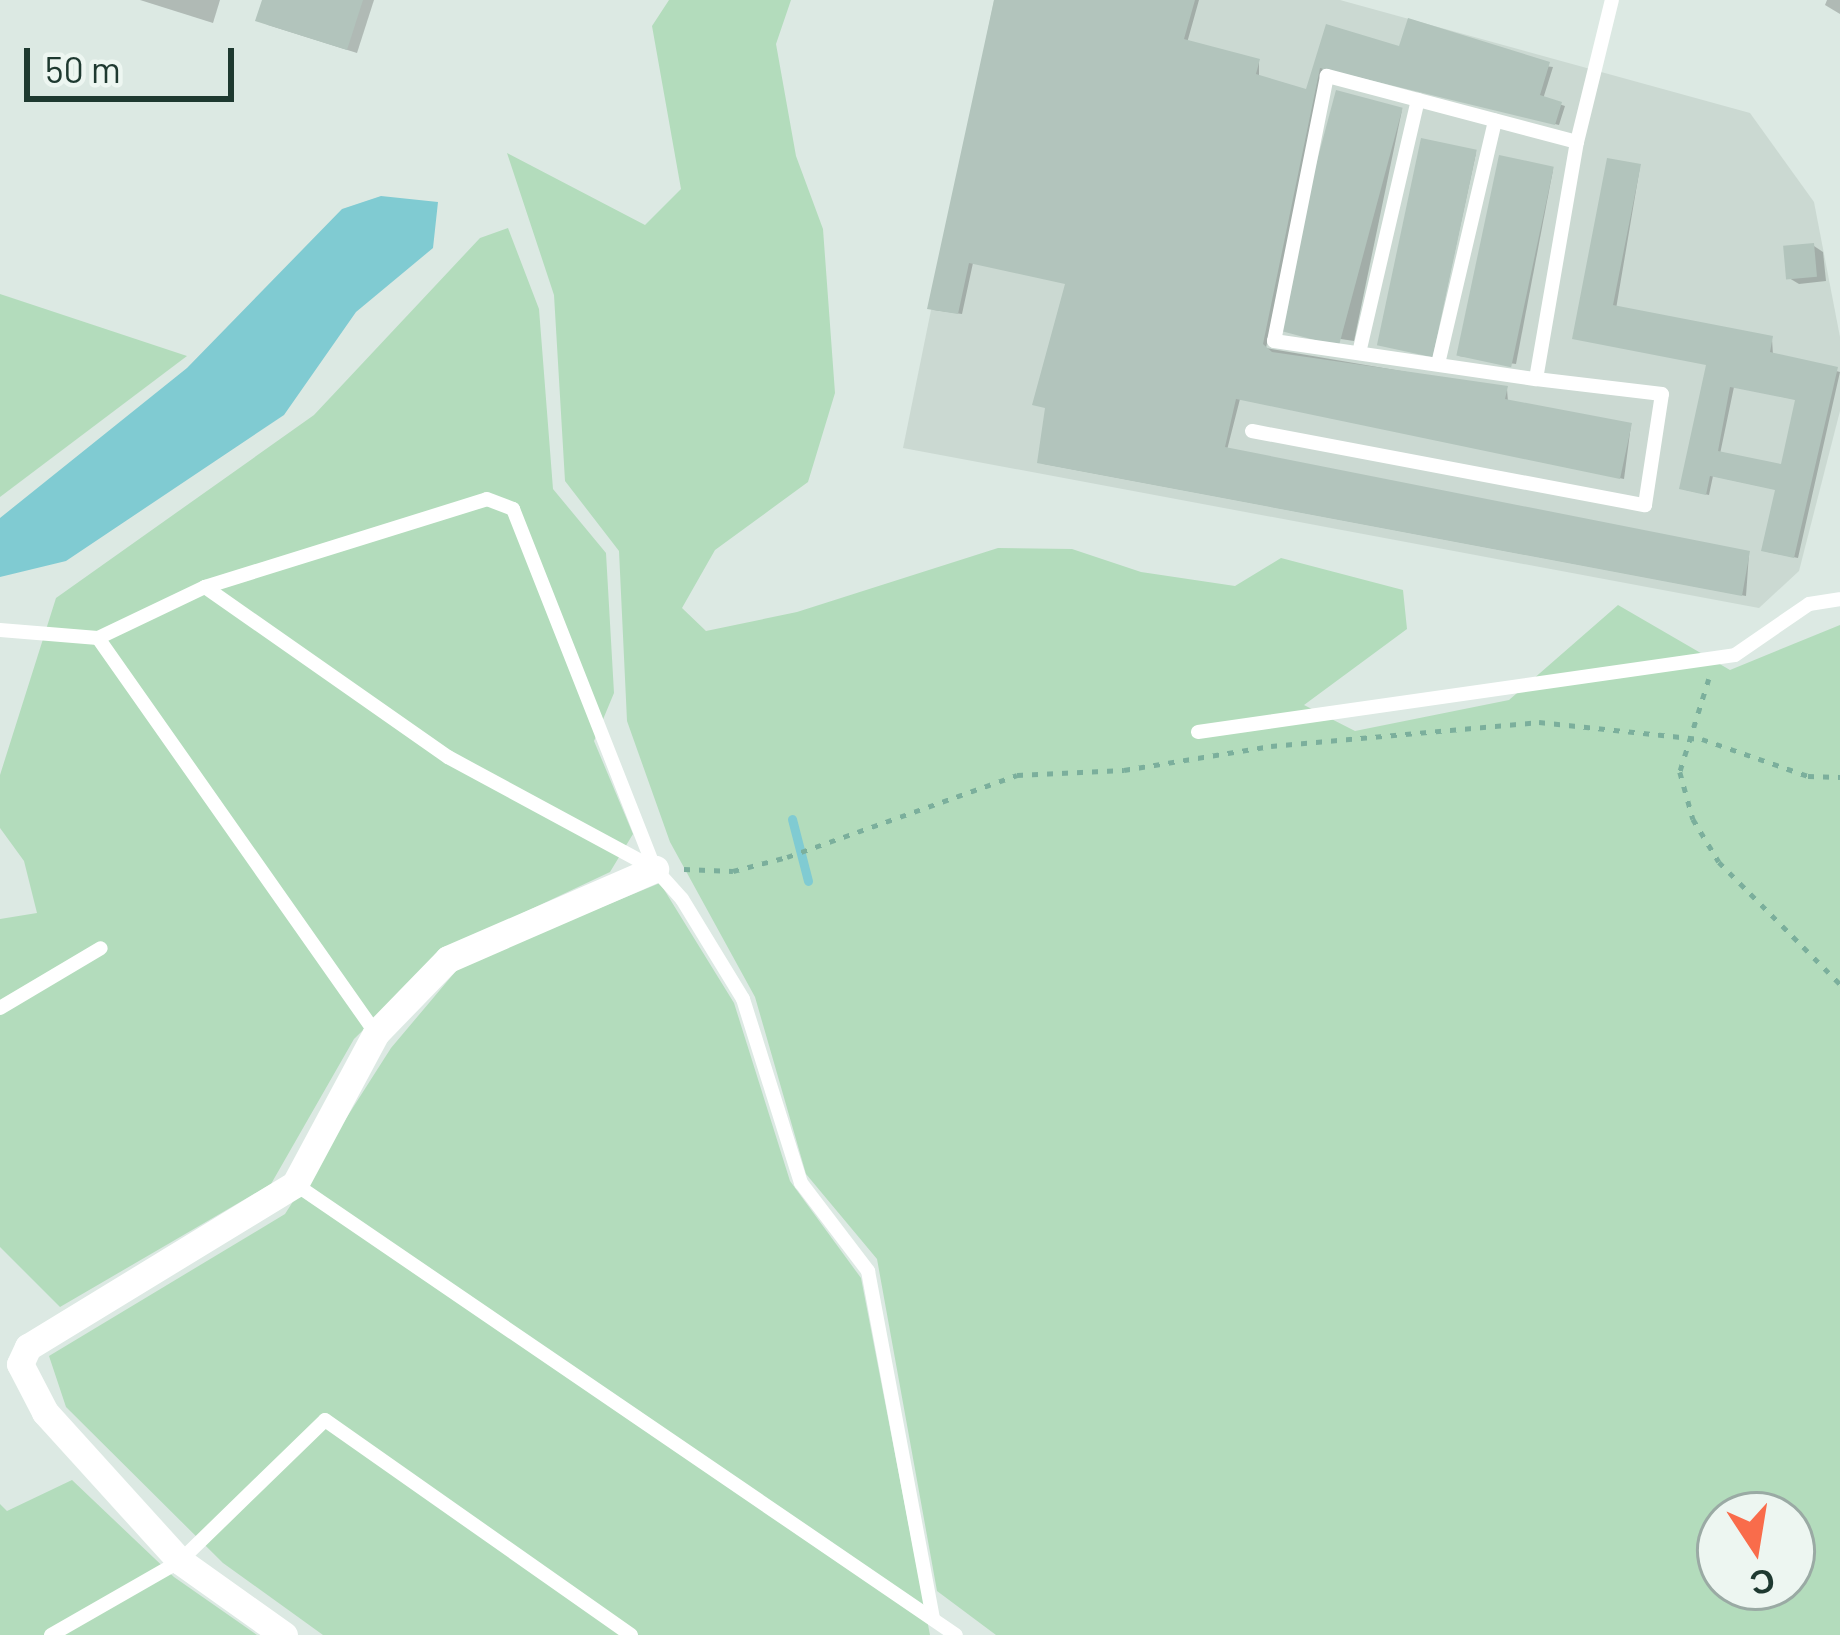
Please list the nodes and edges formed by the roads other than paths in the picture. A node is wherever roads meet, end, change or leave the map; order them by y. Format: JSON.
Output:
{"nodes":[{"id":1,"x":1612,"y":0,"type":"edge"},
{"id":2,"x":1418,"y":100,"type":"junction"},
{"id":3,"x":1495,"y":121,"type":"junction"},
{"id":4,"x":1576,"y":142,"type":"junction"},
{"id":5,"x":1359,"y":352,"type":"junction"},
{"id":6,"x":1438,"y":364,"type":"junction"},
{"id":7,"x":1536,"y":379,"type":"junction"},
{"id":8,"x":1252,"y":431,"type":"dead end"},
{"id":9,"x":205,"y":586,"type":"junction"},
{"id":10,"x":1840,"y":599,"type":"edge"},
{"id":11,"x":0,"y":630,"type":"edge"},
{"id":12,"x":98,"y":638,"type":"junction"},
{"id":13,"x":1198,"y":732,"type":"dead end"},
{"id":14,"x":655,"y":868,"type":"junction"},
{"id":15,"x":100,"y":948,"type":"dead end"},
{"id":16,"x":0,"y":1008,"type":"edge"},
{"id":17,"x":376,"y":1033,"type":"junction"},
{"id":18,"x":295,"y":1184,"type":"junction"},
{"id":19,"x":180,"y":1561,"type":"junction"},
{"id":20,"x":933,"y":1619,"type":"junction"},
{"id":21,"x":51,"y":1635,"type":"edge"},
{"id":22,"x":284,"y":1635,"type":"edge"},
{"id":23,"x":631,"y":1635,"type":"edge"},
{"id":24,"x":956,"y":1635,"type":"edge"}],
"edges":[{"from":1,"to":4,"type":"lane"},
{"from":2,"to":3,"type":"lane"},
{"from":2,"to":5,"type":"lane"},
{"from":2,"to":5,"type":"lane"},
{"from":3,"to":4,"type":"lane"},
{"from":3,"to":6,"type":"lane"},
{"from":4,"to":7,"type":"lane"},
{"from":5,"to":6,"type":"lane"},
{"from":6,"to":7,"type":"lane"},
{"from":7,"to":8,"type":"lane"},
{"from":9,"to":12,"type":"lane"},
{"from":9,"to":14,"type":"lane"},
{"from":9,"to":14,"type":"lane"},
{"from":10,"to":13,"type":"lane"},
{"from":11,"to":12,"type":"lane"},
{"from":12,"to":17,"type":"lane"},
{"from":14,"to":17,"type":"street"},
{"from":14,"to":20,"type":"lane"},
{"from":15,"to":16,"type":"lane"},
{"from":17,"to":18,"type":"street"},
{"from":18,"to":19,"type":"street"},
{"from":18,"to":20,"type":"lane"},
{"from":19,"to":21,"type":"lane"},
{"from":19,"to":22,"type":"street"},
{"from":19,"to":23,"type":"lane"},
{"from":20,"to":24,"type":"lane"}]}
